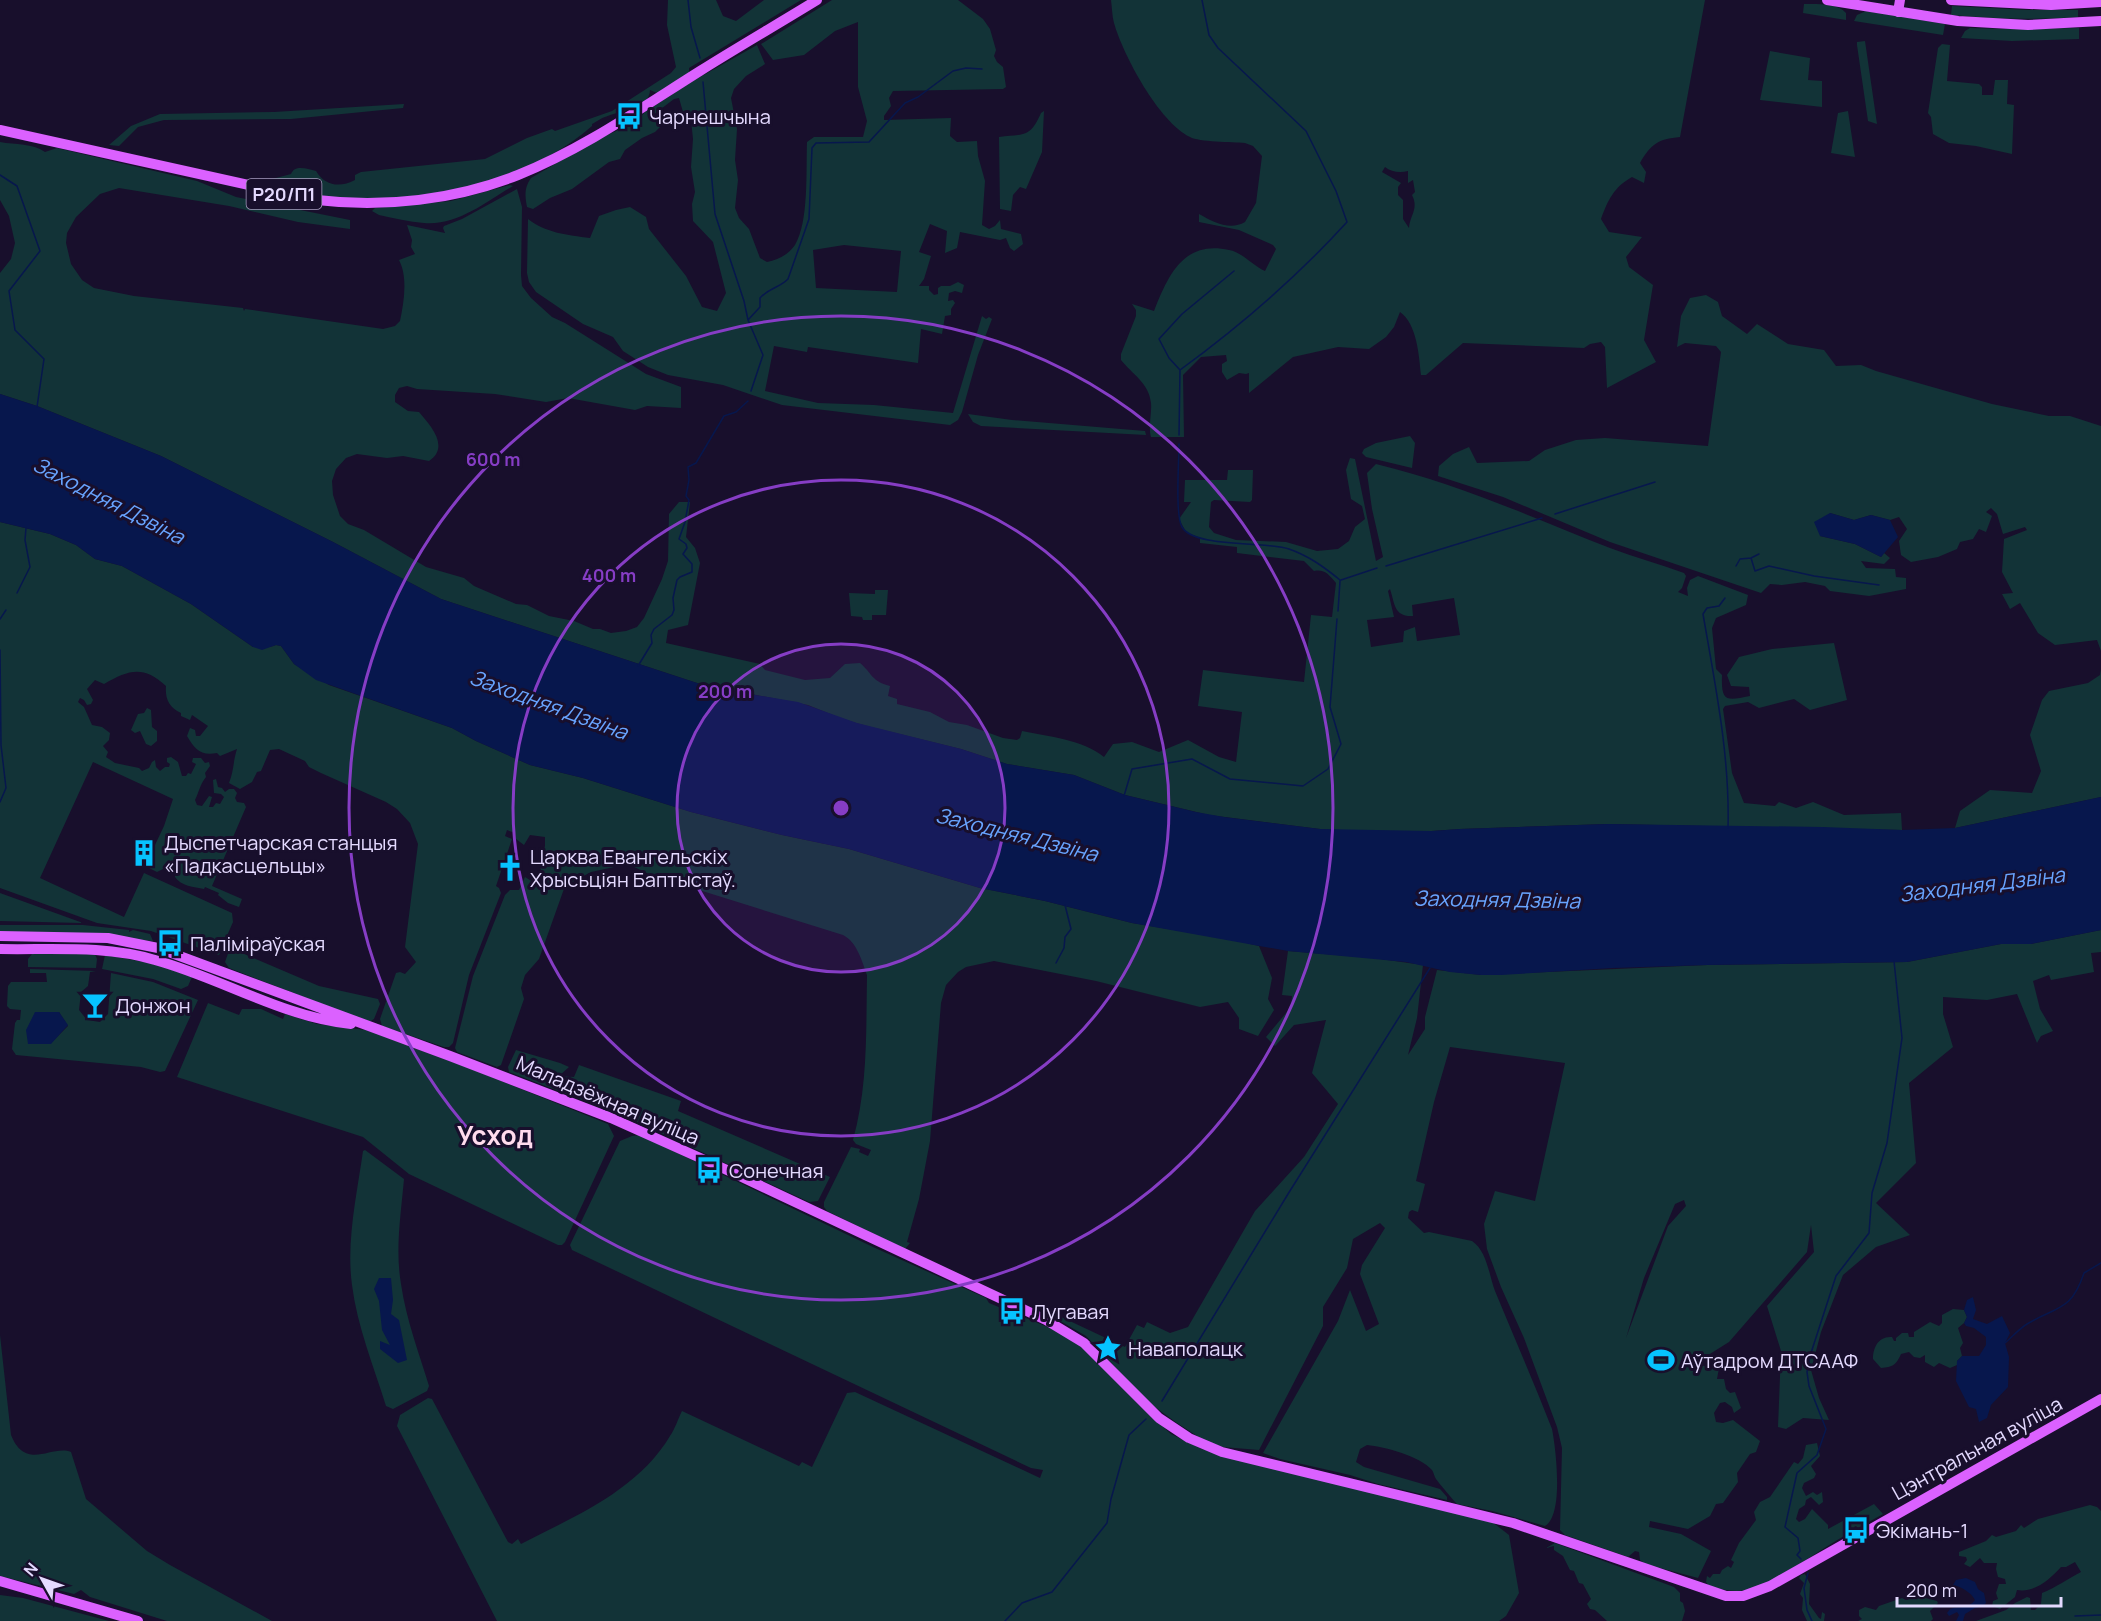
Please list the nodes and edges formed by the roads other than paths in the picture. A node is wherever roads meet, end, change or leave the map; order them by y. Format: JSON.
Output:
{"nodes":[{"id":1,"x":816,"y":0,"type":"edge"},
{"id":2,"x":1827,"y":0,"type":"edge"},
{"id":3,"x":1900,"y":0,"type":"edge"},
{"id":4,"x":1951,"y":0,"type":"edge"},
{"id":5,"x":2101,"y":2,"type":"edge"},
{"id":6,"x":1898,"y":12,"type":"junction"},
{"id":7,"x":2101,"y":21,"type":"edge"},
{"id":8,"x":0,"y":130,"type":"edge"},
{"id":9,"x":0,"y":936,"type":"edge"},
{"id":10,"x":0,"y":949,"type":"edge"},
{"id":11,"x":374,"y":1028,"type":"junction"},
{"id":12,"x":2101,"y":1399,"type":"edge"},
{"id":13,"x":0,"y":1581,"type":"edge"},
{"id":14,"x":1743,"y":1596,"type":"joint"},
{"id":15,"x":138,"y":1621,"type":"edge"}],
"edges":[{"from":1,"to":8,"type":"main road","number":"Р20/П1"},
{"from":2,"to":6,"type":"main road"},
{"from":3,"to":6,"type":"main road"},
{"from":4,"to":5,"type":"main road"},
{"from":6,"to":7,"type":"main road"},
{"from":9,"to":11,"type":"main road","name":"Маладзёжная вуліца"},
{"from":10,"to":11,"type":"main road","name":"Маладзёжная вуліца"},
{"from":11,"to":14,"type":"main road","name":"Маладзёжная вуліца"},
{"from":12,"to":14,"type":"main road","name":"Цэнтральная вуліца"},
{"from":13,"to":15,"type":"main road"}]}
